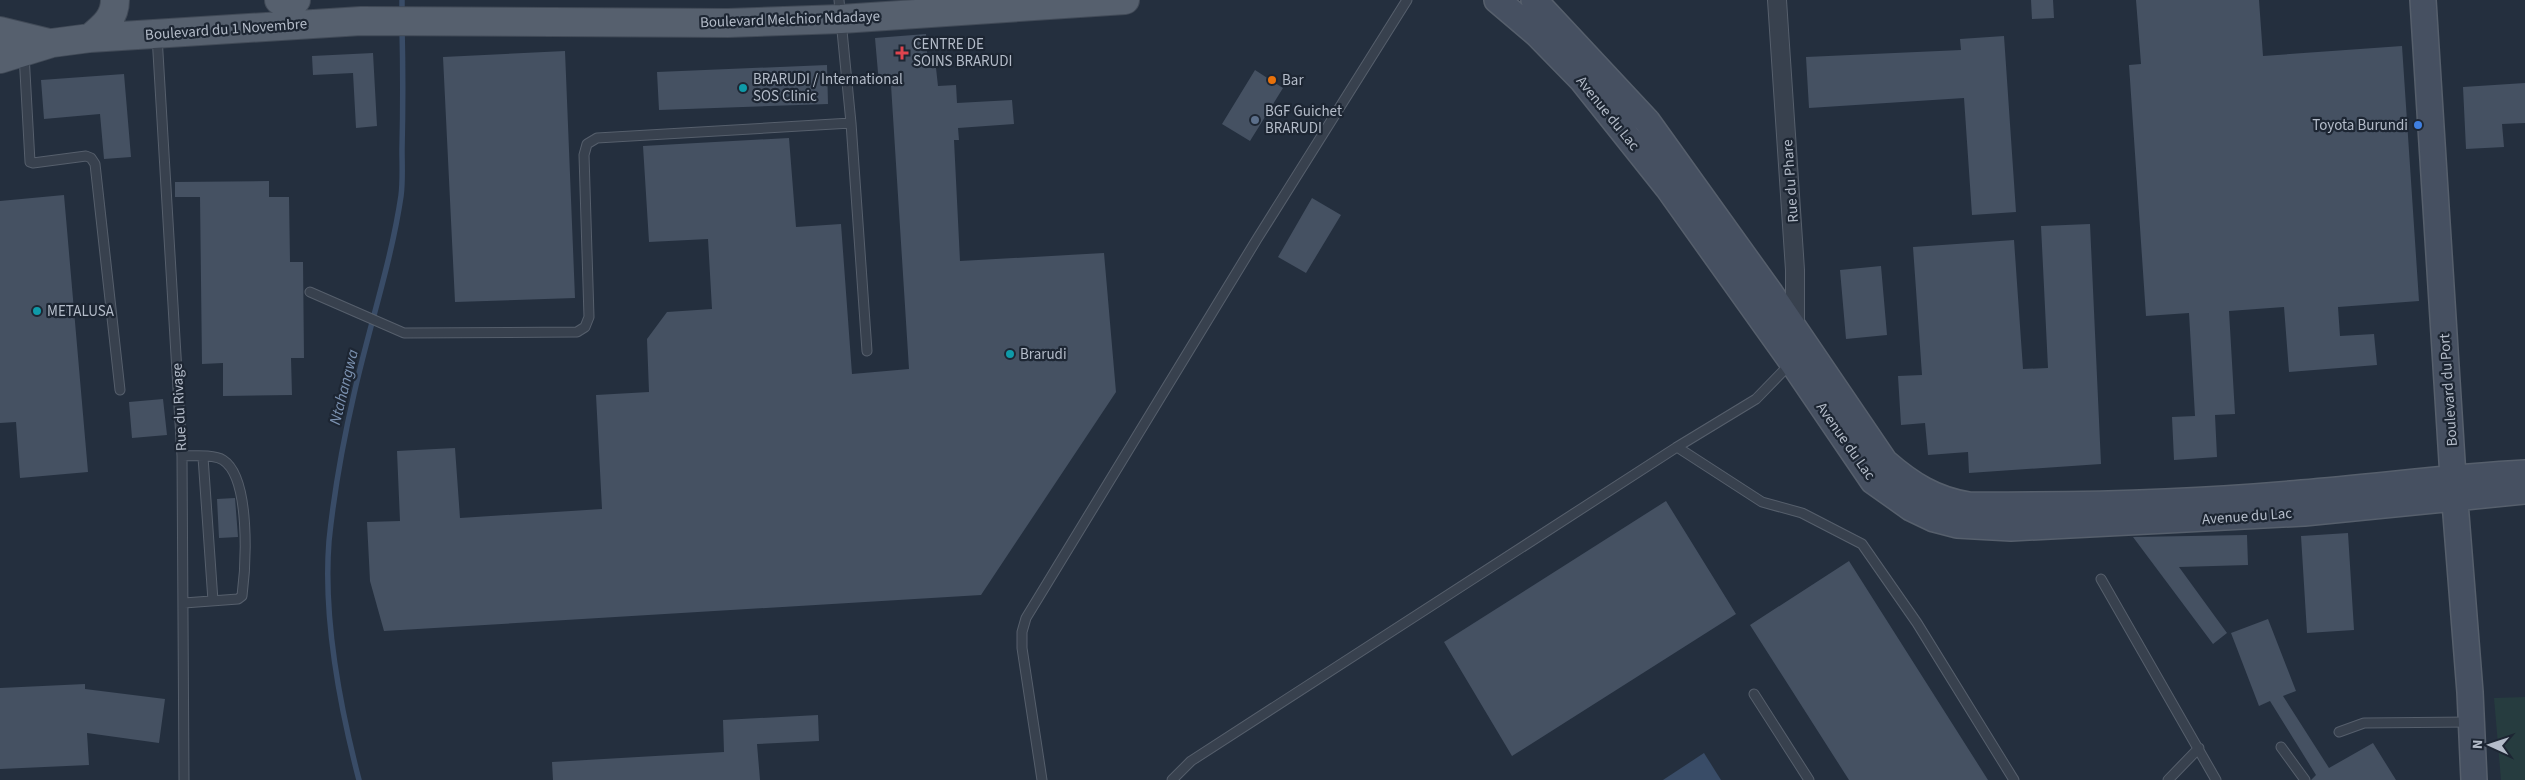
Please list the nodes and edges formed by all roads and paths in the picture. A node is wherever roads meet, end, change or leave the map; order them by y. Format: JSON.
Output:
{"nodes":[{"id":1,"x":115,"y":0,"type":"edge"},
{"id":2,"x":279,"y":0,"type":"edge"},
{"id":3,"x":296,"y":0,"type":"edge"},
{"id":4,"x":1125,"y":0,"type":"edge"},
{"id":5,"x":1407,"y":0,"type":"edge"},
{"id":6,"x":1497,"y":0,"type":"edge"},
{"id":7,"x":1534,"y":0,"type":"edge"},
{"id":8,"x":1777,"y":0,"type":"edge"},
{"id":9,"x":2423,"y":0,"type":"edge"},
{"id":10,"x":965,"y":5,"type":"edge"},
{"id":11,"x":840,"y":9,"type":"edge"},
{"id":12,"x":456,"y":20,"type":"joint"},
{"id":13,"x":0,"y":31,"type":"edge"},
{"id":14,"x":157,"y":34,"type":"junction"},
{"id":15,"x":90,"y":38,"type":"junction"},
{"id":16,"x":52,"y":44,"type":"junction"},
{"id":17,"x":12,"y":55,"type":"edge"},
{"id":18,"x":850,"y":123,"type":"junction"},
{"id":19,"x":310,"y":292,"type":"dead end"},
{"id":20,"x":1795,"y":332,"type":"junction"},
{"id":21,"x":867,"y":351,"type":"dead end"},
{"id":22,"x":1792,"y":362,"type":"junction"},
{"id":23,"x":120,"y":390,"type":"dead end"},
{"id":24,"x":1677,"y":447,"type":"junction"},
{"id":25,"x":182,"y":456,"type":"junction"},
{"id":26,"x":203,"y":457,"type":"junction"},
{"id":27,"x":2525,"y":473,"type":"edge"},
{"id":28,"x":2454,"y":487,"type":"junction"},
{"id":29,"x":2525,"y":491,"type":"edge"},
{"id":30,"x":2142,"y":512,"type":"junction"},
{"id":31,"x":2101,"y":578,"type":"dead end"},
{"id":32,"x":213,"y":601,"type":"junction"},
{"id":33,"x":184,"y":603,"type":"junction"},
{"id":34,"x":1754,"y":694,"type":"dead end"},
{"id":35,"x":2471,"y":722,"type":"junction"},
{"id":36,"x":2339,"y":732,"type":"dead end"},
{"id":37,"x":2281,"y":747,"type":"dead end"},
{"id":38,"x":2198,"y":748,"type":"junction"},
{"id":39,"x":184,"y":780,"type":"edge"},
{"id":40,"x":1042,"y":780,"type":"edge"},
{"id":41,"x":1172,"y":780,"type":"edge"},
{"id":42,"x":1809,"y":780,"type":"edge"},
{"id":43,"x":2014,"y":780,"type":"edge"},
{"id":44,"x":2168,"y":780,"type":"edge"},
{"id":45,"x":2216,"y":780,"type":"edge"},
{"id":46,"x":2305,"y":780,"type":"edge"},
{"id":47,"x":2474,"y":780,"type":"edge"}],
"edges":[{"from":1,"to":15,"type":"main road"},
{"from":2,"to":3,"type":"main road","name":"Boulevard du 1 Novembre"},
{"from":4,"to":10,"type":"main road","name":"Boulevard Melchior Ndadaye"},
{"from":5,"to":40,"type":"lane"},
{"from":6,"to":22,"type":"main road","name":"Avenue du Lac"},
{"from":7,"to":20,"type":"main road","name":"Avenue du Lac"},
{"from":8,"to":20,"type":"street","name":"Rue du Phare"},
{"from":9,"to":28,"type":"main road","name":"Boulevard du Port"},
{"from":10,"to":11,"type":"main road","name":"Boulevard Melchior Ndadaye"},
{"from":11,"to":12,"type":"main road","name":"Boulevard Melchior Ndadaye"},
{"from":11,"to":18,"type":"lane"},
{"from":12,"to":14,"type":"main road","name":"Boulevard du 1 Novembre"},
{"from":13,"to":16,"type":"main road"},
{"from":14,"to":15,"type":"main road","name":"Boulevard du 1 Novembre"},
{"from":14,"to":25,"type":"lane","name":"Rue du Rivage"},
{"from":15,"to":16,"type":"main road","name":"Boulevard du 1 Novembre"},
{"from":16,"to":17,"type":"main road","name":"Boulevard du 1 Novembre"},
{"from":17,"to":23,"type":"lane"},
{"from":18,"to":19,"type":"lane"},
{"from":18,"to":21,"type":"lane"},
{"from":20,"to":22,"type":"street","name":"Rue du Phare"},
{"from":20,"to":30,"type":"main road","name":"Avenue du Lac"},
{"from":22,"to":24,"type":"lane"},
{"from":22,"to":30,"type":"main road","name":"Avenue du Lac"},
{"from":24,"to":41,"type":"lane"},
{"from":24,"to":43,"type":"lane"},
{"from":25,"to":26,"type":"lane"},
{"from":25,"to":33,"type":"lane","name":"Rue du Rivage"},
{"from":26,"to":32,"type":"lane"},
{"from":26,"to":32,"type":"lane"},
{"from":27,"to":28,"type":"main road","name":"Avenue du Lac"},
{"from":28,"to":29,"type":"main road","name":"Avenue du Lac"},
{"from":28,"to":30,"type":"main road","name":"Avenue du Lac"},
{"from":28,"to":35,"type":"main road","name":"Boulevard du Port"},
{"from":31,"to":38,"type":"lane"},
{"from":32,"to":33,"type":"lane"},
{"from":33,"to":39,"type":"lane","name":"Rue du Rivage"},
{"from":34,"to":42,"type":"lane"},
{"from":35,"to":36,"type":"lane"},
{"from":35,"to":47,"type":"main road","name":"Boulevard du Port"},
{"from":37,"to":46,"type":"lane"},
{"from":38,"to":44,"type":"lane"},
{"from":38,"to":45,"type":"lane"}]}
